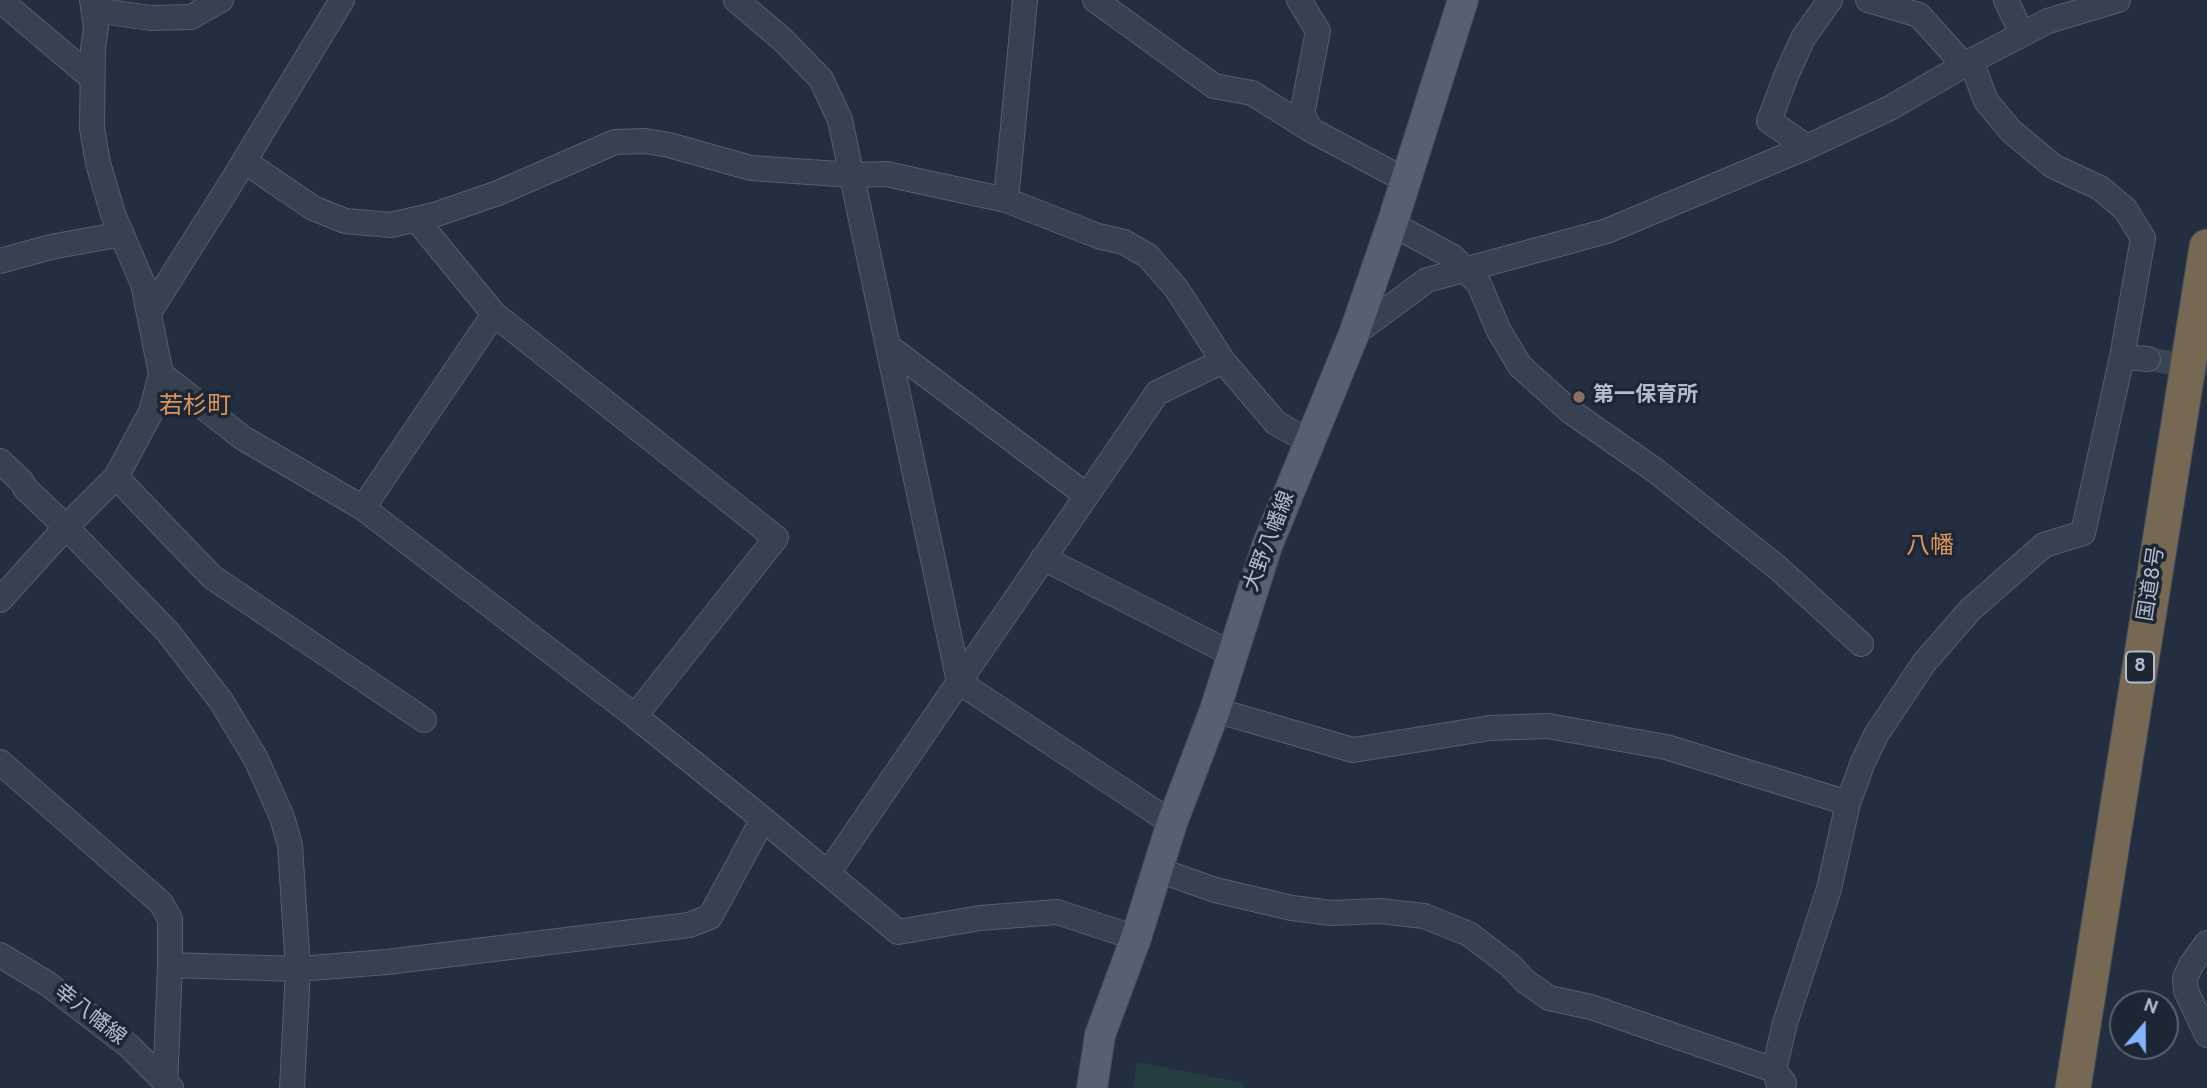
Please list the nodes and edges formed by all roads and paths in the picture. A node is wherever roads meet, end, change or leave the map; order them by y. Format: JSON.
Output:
{"nodes":[{"id":1,"x":0,"y":0,"type":"edge"},
{"id":2,"x":221,"y":0,"type":"edge"},
{"id":3,"x":342,"y":0,"type":"edge"},
{"id":4,"x":736,"y":0,"type":"edge"},
{"id":5,"x":1025,"y":0,"type":"edge"},
{"id":6,"x":1095,"y":0,"type":"edge"},
{"id":7,"x":1299,"y":0,"type":"edge"},
{"id":8,"x":1463,"y":0,"type":"edge"},
{"id":9,"x":1830,"y":0,"type":"edge"},
{"id":10,"x":1868,"y":0,"type":"edge"},
{"id":11,"x":2006,"y":0,"type":"edge"},
{"id":12,"x":2118,"y":0,"type":"edge"},
{"id":13,"x":93,"y":5,"type":"edge"},
{"id":14,"x":2022,"y":34,"type":"junction"},
{"id":15,"x":1967,"y":63,"type":"junction"},
{"id":16,"x":92,"y":78,"type":"junction"},
{"id":17,"x":1311,"y":131,"type":"junction"},
{"id":18,"x":1807,"y":147,"type":"junction"},
{"id":19,"x":244,"y":161,"type":"junction"},
{"id":20,"x":853,"y":175,"type":"junction"},
{"id":21,"x":1405,"y":180,"type":"junction"},
{"id":22,"x":1006,"y":200,"type":"junction"},
{"id":23,"x":416,"y":219,"type":"junction"},
{"id":24,"x":1392,"y":224,"type":"junction"},
{"id":25,"x":122,"y":234,"type":"junction"},
{"id":26,"x":2207,"y":247,"type":"edge"},
{"id":27,"x":0,"y":261,"type":"edge"},
{"id":28,"x":1467,"y":271,"type":"junction"},
{"id":29,"x":150,"y":311,"type":"junction"},
{"id":30,"x":494,"y":314,"type":"junction"},
{"id":31,"x":1354,"y":334,"type":"junction"},
{"id":32,"x":889,"y":347,"type":"junction"},
{"id":33,"x":2122,"y":357,"type":"junction"},
{"id":34,"x":2148,"y":359,"type":"tunnel mouth"},
{"id":35,"x":1223,"y":361,"type":"junction"},
{"id":36,"x":161,"y":374,"type":"junction"},
{"id":37,"x":2207,"y":398,"type":"edge"},
{"id":38,"x":1310,"y":442,"type":"junction"},
{"id":39,"x":0,"y":461,"type":"edge"},
{"id":40,"x":116,"y":477,"type":"junction"},
{"id":41,"x":1086,"y":495,"type":"junction"},
{"id":42,"x":363,"y":508,"type":"junction"},
{"id":43,"x":66,"y":527,"type":"junction"},
{"id":44,"x":1043,"y":558,"type":"junction"},
{"id":45,"x":0,"y":600,"type":"edge"},
{"id":46,"x":1861,"y":644,"type":"dead end"},
{"id":47,"x":1232,"y":654,"type":"junction"},
{"id":48,"x":959,"y":682,"type":"junction"},
{"id":49,"x":1215,"y":710,"type":"junction"},
{"id":50,"x":635,"y":716,"type":"junction"},
{"id":51,"x":424,"y":720,"type":"dead end"},
{"id":52,"x":0,"y":762,"type":"edge"},
{"id":53,"x":1848,"y":803,"type":"junction"},
{"id":54,"x":764,"y":819,"type":"junction"},
{"id":55,"x":1172,"y":823,"type":"junction"},
{"id":56,"x":1156,"y":869,"type":"junction"},
{"id":57,"x":828,"y":873,"type":"junction"},
{"id":58,"x":1136,"y":938,"type":"junction"},
{"id":59,"x":2207,"y":943,"type":"edge"},
{"id":60,"x":0,"y":955,"type":"edge"},
{"id":61,"x":170,"y":965,"type":"junction"},
{"id":62,"x":298,"y":969,"type":"junction"},
{"id":63,"x":2207,"y":1035,"type":"edge"},
{"id":64,"x":1781,"y":1082,"type":"edge"},
{"id":65,"x":167,"y":1086,"type":"edge"},
{"id":66,"x":292,"y":1088,"type":"edge"},
{"id":67,"x":1092,"y":1088,"type":"edge"},
{"id":68,"x":2073,"y":1088,"type":"edge"},
{"id":69,"x":2097,"y":1088,"type":"edge"}],
"edges":[{"from":1,"to":16,"type":"street"},
{"from":2,"to":13,"type":"street"},
{"from":3,"to":19,"type":"street"},
{"from":4,"to":20,"type":"street"},
{"from":5,"to":22,"type":"street"},
{"from":6,"to":17,"type":"street"},
{"from":7,"to":17,"type":"street"},
{"from":8,"to":21,"type":"main road","name":"大野八幡線"},
{"from":9,"to":18,"type":"street"},
{"from":10,"to":15,"type":"street"},
{"from":11,"to":14,"type":"street"},
{"from":12,"to":14,"type":"street"},
{"from":13,"to":16,"type":"street"},
{"from":14,"to":15,"type":"street"},
{"from":15,"to":18,"type":"street"},
{"from":15,"to":33,"type":"street"},
{"from":16,"to":25,"type":"street"},
{"from":17,"to":21,"type":"street"},
{"from":18,"to":28,"type":"street"},
{"from":19,"to":23,"type":"street"},
{"from":19,"to":29,"type":"street"},
{"from":20,"to":22,"type":"street"},
{"from":20,"to":23,"type":"street"},
{"from":20,"to":32,"type":"street"},
{"from":21,"to":24,"type":"main road","name":"大野八幡線"},
{"from":22,"to":35,"type":"street"},
{"from":23,"to":30,"type":"street"},
{"from":24,"to":28,"type":"street"},
{"from":24,"to":31,"type":"main road","name":"大野八幡線"},
{"from":25,"to":27,"type":"street"},
{"from":25,"to":29,"type":"street"},
{"from":26,"to":68,"type":"highway","name":"国道8号","number":"8"},
{"from":28,"to":31,"type":"street"},
{"from":28,"to":46,"type":"street"},
{"from":29,"to":36,"type":"street"},
{"from":30,"to":42,"type":"street"},
{"from":30,"to":50,"type":"street"},
{"from":31,"to":38,"type":"main road","name":"大野八幡線"},
{"from":32,"to":41,"type":"street"},
{"from":32,"to":48,"type":"street"},
{"from":33,"to":34,"type":"street"},
{"from":33,"to":53,"type":"street"},
{"from":35,"to":38,"type":"street"},
{"from":35,"to":41,"type":"street"},
{"from":36,"to":40,"type":"street"},
{"from":36,"to":42,"type":"street"},
{"from":37,"to":69,"type":"highway","name":"国道8号","number":"8"},
{"from":38,"to":47,"type":"main road","name":"大野八幡線"},
{"from":39,"to":43,"type":"street"},
{"from":40,"to":43,"type":"street"},
{"from":40,"to":51,"type":"street"},
{"from":41,"to":44,"type":"street"},
{"from":42,"to":50,"type":"street"},
{"from":43,"to":45,"type":"street"},
{"from":43,"to":62,"type":"street"},
{"from":44,"to":47,"type":"street"},
{"from":44,"to":48,"type":"street"},
{"from":47,"to":49,"type":"main road","name":"大野八幡線"},
{"from":48,"to":55,"type":"street"},
{"from":48,"to":57,"type":"street"},
{"from":49,"to":53,"type":"street"},
{"from":49,"to":55,"type":"main road","name":"大野八幡線"},
{"from":50,"to":54,"type":"street"},
{"from":52,"to":61,"type":"street"},
{"from":53,"to":64,"type":"street"},
{"from":54,"to":57,"type":"street"},
{"from":54,"to":62,"type":"street"},
{"from":55,"to":56,"type":"main road","name":"大野八幡線"},
{"from":56,"to":58,"type":"main road","name":"大野八幡線"},
{"from":56,"to":64,"type":"street"},
{"from":57,"to":58,"type":"street"},
{"from":58,"to":67,"type":"main road","name":"大野八幡線"},
{"from":59,"to":63,"type":"street"},
{"from":60,"to":65,"type":"street","name":"幸八幡線"},
{"from":61,"to":62,"type":"street"},
{"from":61,"to":65,"type":"street"},
{"from":62,"to":66,"type":"street"}]}
